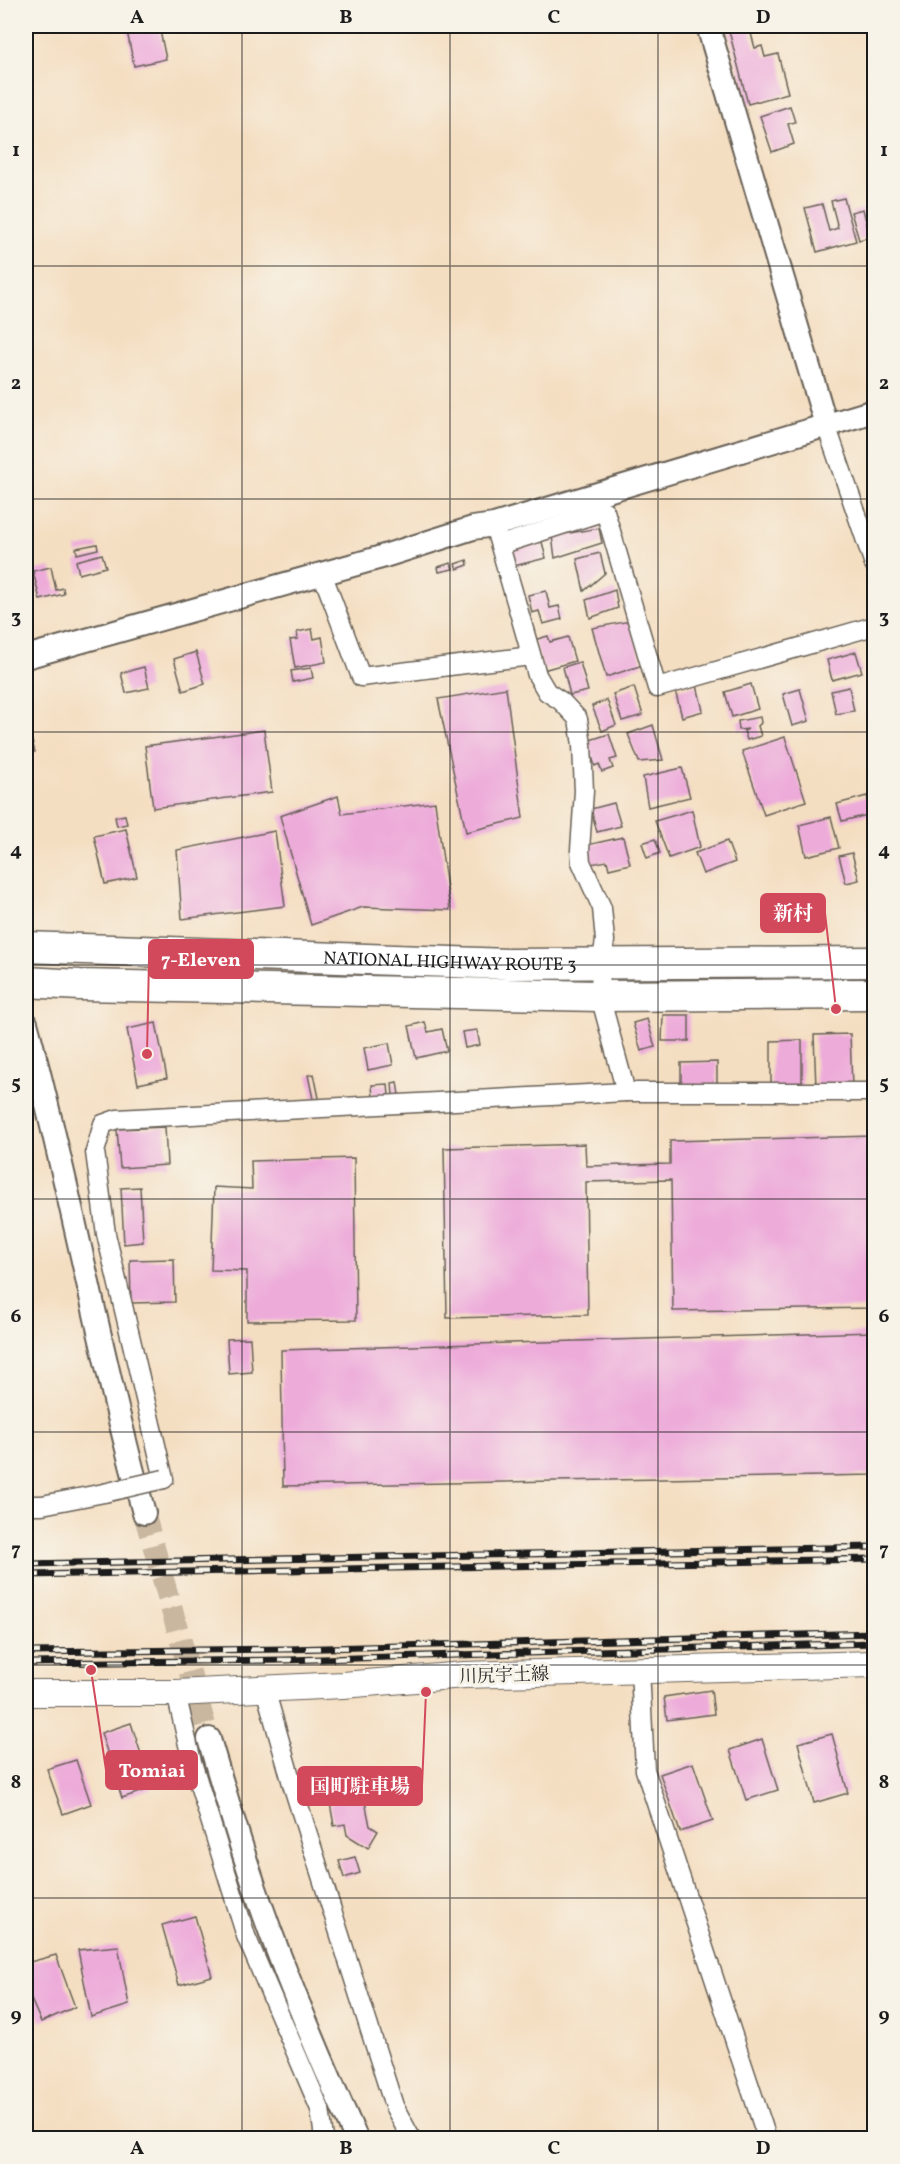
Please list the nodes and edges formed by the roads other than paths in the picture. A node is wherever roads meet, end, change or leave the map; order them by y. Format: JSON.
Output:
{"nodes":[{"id":1,"x":708,"y":26,"type":"edge"},
{"id":2,"x":874,"y":411,"type":"edge"},
{"id":3,"x":826,"y":425,"type":"junction"},
{"id":4,"x":497,"y":535,"type":"junction"},
{"id":5,"x":874,"y":564,"type":"edge"},
{"id":6,"x":322,"y":573,"type":"junction"},
{"id":7,"x":874,"y":626,"type":"edge"},
{"id":8,"x":531,"y":656,"type":"junction"},
{"id":9,"x":26,"y":657,"type":"edge"},
{"id":10,"x":26,"y":948,"type":"edge"},
{"id":11,"x":874,"y":962,"type":"edge"},
{"id":12,"x":601,"y":964,"type":"junction"},
{"id":13,"x":26,"y":982,"type":"edge"},
{"id":14,"x":874,"y":994,"type":"edge"},
{"id":15,"x":600,"y":996,"type":"junction"},
{"id":16,"x":26,"y":1023,"type":"edge"},
{"id":17,"x":626,"y":1092,"type":"junction"},
{"id":18,"x":874,"y":1092,"type":"edge"},
{"id":19,"x":26,"y":1505,"type":"edge"},
{"id":20,"x":144,"y":1513,"type":"tunnel mouth"},
{"id":21,"x":874,"y":1664,"type":"edge"},
{"id":22,"x":640,"y":1670,"type":"junction"},
{"id":23,"x":265,"y":1689,"type":"junction"},
{"id":24,"x":26,"y":1693,"type":"edge"},
{"id":25,"x":176,"y":1693,"type":"junction"},
{"id":26,"x":209,"y":1739,"type":"tunnel mouth"},
{"id":27,"x":324,"y":2139,"type":"edge"},
{"id":28,"x":356,"y":2139,"type":"edge"},
{"id":29,"x":411,"y":2139,"type":"edge"},
{"id":30,"x":767,"y":2139,"type":"edge"}],
"edges":[{"from":1,"to":3,"type":"street"},
{"from":2,"to":3,"type":"street"},
{"from":3,"to":4,"type":"street"},
{"from":3,"to":5,"type":"street"},
{"from":4,"to":6,"type":"street"},
{"from":4,"to":7,"type":"street"},
{"from":4,"to":8,"type":"street"},
{"from":6,"to":8,"type":"street"},
{"from":6,"to":9,"type":"street"},
{"from":8,"to":12,"type":"street"},
{"from":10,"to":12,"type":"highway","name":"NATIONAL HIGHWAY ROUTE 3"},
{"from":11,"to":12,"type":"highway","name":"NATIONAL HIGHWAY ROUTE 3"},
{"from":12,"to":15,"type":"street"},
{"from":13,"to":15,"type":"highway","name":"NATIONAL HIGHWAY ROUTE 3"},
{"from":14,"to":15,"type":"highway","name":"NATIONAL HIGHWAY ROUTE 3"},
{"from":15,"to":17,"type":"street"},
{"from":16,"to":20,"type":"street"},
{"from":17,"to":18,"type":"street"},
{"from":17,"to":19,"type":"street","bridge":true},
{"from":21,"to":22,"type":"main road","name":"川尻宇土線"},
{"from":22,"to":23,"type":"main road","name":"川尻宇土線"},
{"from":22,"to":30,"type":"street"},
{"from":23,"to":25,"type":"main road","name":"川尻宇土線"},
{"from":23,"to":29,"type":"street"},
{"from":24,"to":25,"type":"main road","name":"川尻宇土線"},
{"from":25,"to":27,"type":"street"},
{"from":26,"to":28,"type":"street"}]}
